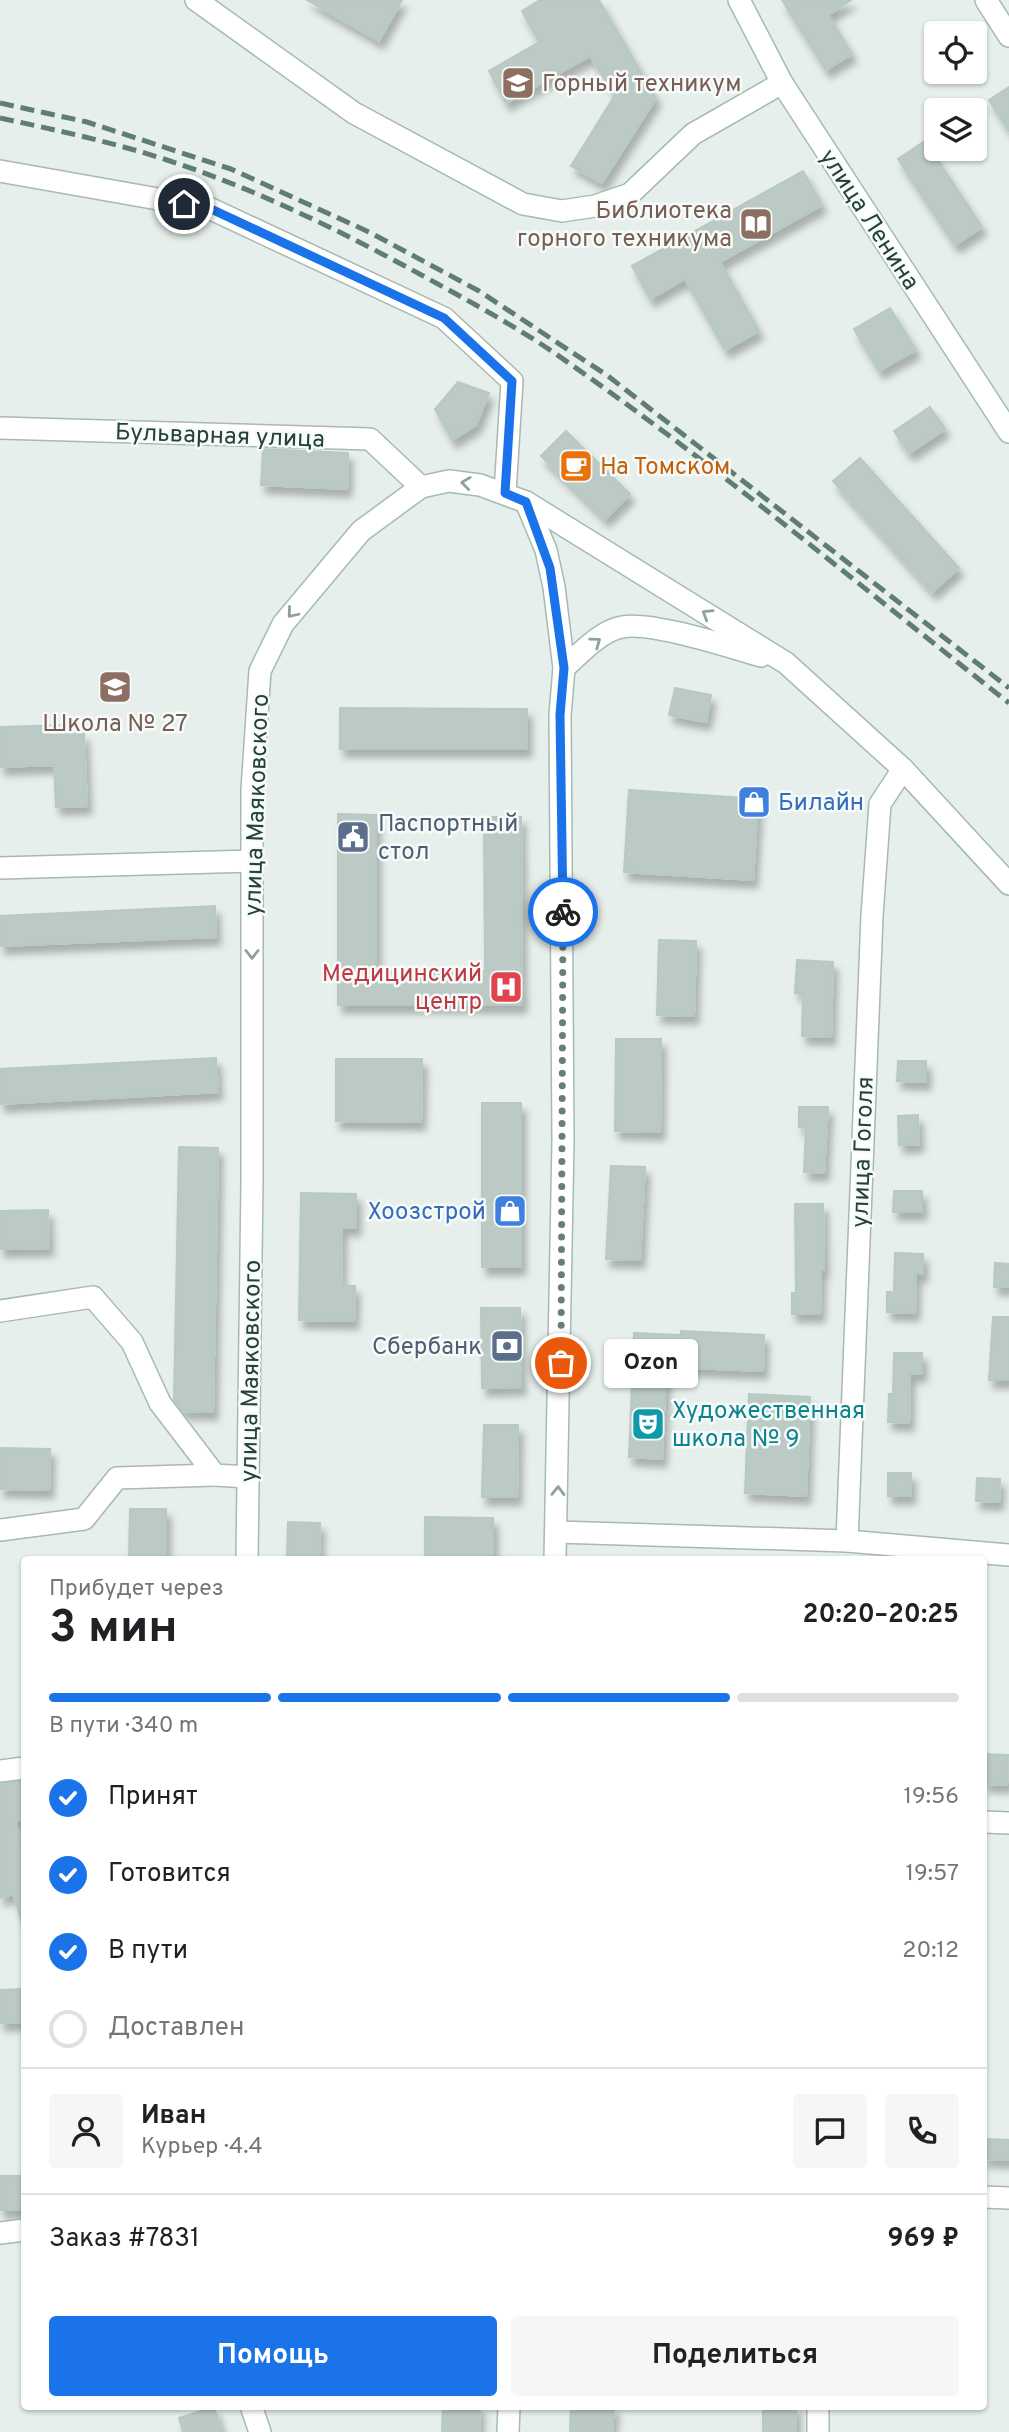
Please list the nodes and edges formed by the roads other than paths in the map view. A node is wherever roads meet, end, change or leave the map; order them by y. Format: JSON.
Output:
{"nodes":[{"id":1,"x":196,"y":0,"type":"edge"},
{"id":2,"x":739,"y":0,"type":"edge"},
{"id":3,"x":986,"y":0,"type":"edge"},
{"id":4,"x":1009,"y":36,"type":"edge"},
{"id":5,"x":782,"y":83,"type":"junction"},
{"id":6,"x":0,"y":171,"type":"edge"},
{"id":7,"x":0,"y":428,"type":"edge"},
{"id":8,"x":1009,"y":432,"type":"edge"},
{"id":9,"x":421,"y":487,"type":"junction"},
{"id":10,"x":505,"y":493,"type":"junction"},
{"id":11,"x":526,"y":502,"type":"junction"},
{"id":12,"x":786,"y":663,"type":"junction"},
{"id":13,"x":564,"y":668,"type":"junction"},
{"id":14,"x":903,"y":769,"type":"junction"},
{"id":15,"x":252,"y":861,"type":"junction"},
{"id":16,"x":0,"y":868,"type":"edge"},
{"id":17,"x":1009,"y":884,"type":"edge"},
{"id":18,"x":0,"y":1311,"type":"edge"},
{"id":19,"x":215,"y":1475,"type":"junction"},
{"id":20,"x":248,"y":1477,"type":"junction"},
{"id":21,"x":0,"y":1530,"type":"edge"},
{"id":22,"x":556,"y":1532,"type":"junction"},
{"id":23,"x":847,"y":1541,"type":"junction"},
{"id":24,"x":1009,"y":1555,"type":"edge"},
{"id":25,"x":247,"y":1556,"type":"edge"},
{"id":26,"x":555,"y":1556,"type":"edge"},
{"id":27,"x":21,"y":1768,"type":"edge"},
{"id":28,"x":0,"y":1771,"type":"edge"},
{"id":29,"x":987,"y":1822,"type":"edge"},
{"id":30,"x":1009,"y":1823,"type":"edge"},
{"id":31,"x":987,"y":2197,"type":"edge"},
{"id":32,"x":1009,"y":2198,"type":"edge"},
{"id":33,"x":21,"y":2230,"type":"edge"},
{"id":34,"x":0,"y":2233,"type":"edge"},
{"id":35,"x":252,"y":2410,"type":"edge"},
{"id":36,"x":509,"y":2410,"type":"edge"},
{"id":37,"x":818,"y":2410,"type":"edge"},
{"id":38,"x":260,"y":2432,"type":"edge"},
{"id":39,"x":508,"y":2432,"type":"edge"},
{"id":40,"x":818,"y":2432,"type":"edge"}],
"edges":[{"from":1,"to":5,"type":"main road"},
{"from":2,"to":5,"type":"main road","name":"улица Ленина"},
{"from":3,"to":4,"type":"main road"},
{"from":5,"to":8,"type":"main road","name":"улица Ленина"},
{"from":6,"to":10,"type":"main road"},
{"from":7,"to":9,"type":"main road","name":"Бульварная улица"},
{"from":10,"to":9,"type":"main road","name":"улица Маяковского","one_way":true},
{"from":9,"to":15,"type":"main road","name":"улица Маяковского","one_way":true},
{"from":10,"to":11,"type":"main road","name":"улица Маяковского"},
{"from":12,"to":11,"type":"main road","name":"улица Маяковского","one_way":true},
{"from":11,"to":13,"type":"main road"},
{"from":13,"to":12,"type":"main road","one_way":true},
{"from":12,"to":14,"type":"main road","name":"улица Маяковского"},
{"from":22,"to":13,"type":"main road","one_way":true},
{"from":14,"to":17,"type":"main road","name":"улица Маяковского"},
{"from":14,"to":23,"type":"main road","name":"улица Гоголя"},
{"from":15,"to":16,"type":"main road"},
{"from":15,"to":20,"type":"main road","name":"улица Маяковского","one_way":true},
{"from":18,"to":19,"type":"main road"},
{"from":19,"to":20,"type":"main road"},
{"from":19,"to":21,"type":"main road"},
{"from":20,"to":25,"type":"main road","name":"улица Маяковского"},
{"from":22,"to":23,"type":"main road"},
{"from":22,"to":26,"type":"main road"},
{"from":23,"to":24,"type":"main road"},
{"from":27,"to":28,"type":"main road"},
{"from":29,"to":30,"type":"main road"},
{"from":31,"to":32,"type":"main road"},
{"from":33,"to":34,"type":"main road"},
{"from":35,"to":38,"type":"main road"},
{"from":36,"to":39,"type":"main road"},
{"from":37,"to":40,"type":"main road"}]}
